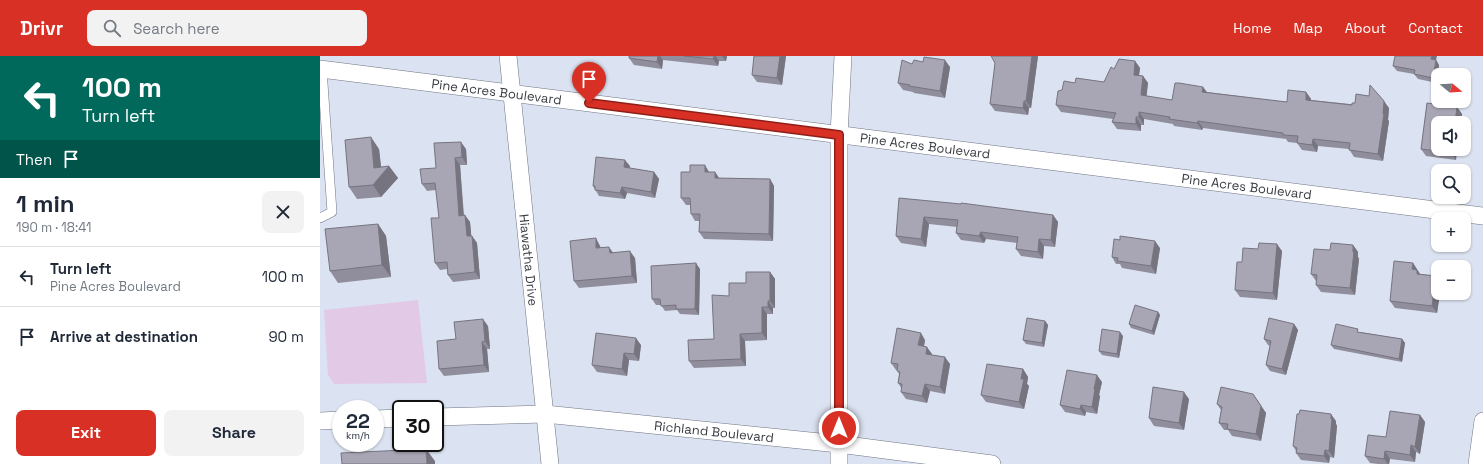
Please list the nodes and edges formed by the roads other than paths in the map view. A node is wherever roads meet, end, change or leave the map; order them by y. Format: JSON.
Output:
{"nodes":[{"id":1,"x":508,"y":56,"type":"edge"},
{"id":2,"x":842,"y":56,"type":"edge"},
{"id":3,"x":321,"y":69,"type":"edge"},
{"id":4,"x":511,"y":93,"type":"junction"},
{"id":5,"x":839,"y":135,"type":"junction"},
{"id":6,"x":1483,"y":216,"type":"edge"},
{"id":7,"x":320,"y":218,"type":"edge"},
{"id":8,"x":545,"y":414,"type":"junction"},
{"id":9,"x":444,"y":417,"type":"edge"},
{"id":10,"x":332,"y":420,"type":"edge"},
{"id":11,"x":320,"y":421,"type":"edge"},
{"id":12,"x":1483,"y":421,"type":"edge"},
{"id":13,"x":839,"y":444,"type":"junction"},
{"id":14,"x":550,"y":464,"type":"edge"},
{"id":15,"x":839,"y":464,"type":"edge"},
{"id":16,"x":992,"y":464,"type":"edge"},
{"id":17,"x":1477,"y":464,"type":"edge"}],
"edges":[{"from":1,"to":4,"type":"street","name":"Hiawatha Drive"},
{"from":2,"to":5,"type":"street"},
{"from":3,"to":4,"type":"street","name":"Pine Acres Boulevard"},
{"from":3,"to":7,"type":"lane"},
{"from":4,"to":5,"type":"street","name":"Pine Acres Boulevard"},
{"from":4,"to":8,"type":"street","name":"Hiawatha Drive"},
{"from":5,"to":6,"type":"street","name":"Pine Acres Boulevard"},
{"from":5,"to":13,"type":"street"},
{"from":8,"to":9,"type":"street","name":"Richland Boulevard"},
{"from":8,"to":13,"type":"street","name":"Richland Boulevard"},
{"from":8,"to":14,"type":"street","name":"Hiawatha Drive"},
{"from":10,"to":11,"type":"street"},
{"from":12,"to":17,"type":"street"},
{"from":13,"to":15,"type":"street"},
{"from":13,"to":16,"type":"street","name":"Richland Boulevard"}]}
